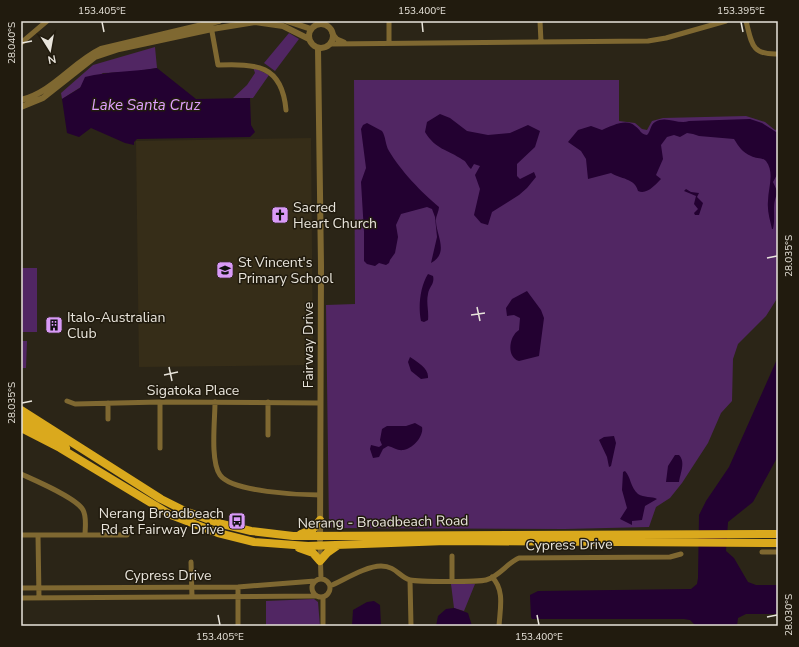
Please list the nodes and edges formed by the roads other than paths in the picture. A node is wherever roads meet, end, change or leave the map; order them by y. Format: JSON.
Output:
{"nodes":[{"id":1,"x":47,"y":21,"type":"edge"},
{"id":2,"x":219,"y":21,"type":"edge"},
{"id":3,"x":288,"y":21,"type":"edge"},
{"id":4,"x":389,"y":21,"type":"edge"},
{"id":5,"x":540,"y":21,"type":"edge"},
{"id":6,"x":726,"y":21,"type":"edge"},
{"id":7,"x":746,"y":21,"type":"edge"},
{"id":8,"x":265,"y":22,"type":"edge"},
{"id":9,"x":708,"y":23,"type":"edge"},
{"id":10,"x":211,"y":26,"type":"junction"},
{"id":11,"x":311,"y":29,"type":"junction"},
{"id":12,"x":332,"y":34,"type":"junction"},
{"id":13,"x":309,"y":39,"type":"junction"},
{"id":14,"x":389,"y":42,"type":"junction"},
{"id":15,"x":540,"y":42,"type":"junction"},
{"id":16,"x":21,"y":43,"type":"edge"},
{"id":17,"x":344,"y":43,"type":"junction"},
{"id":18,"x":330,"y":44,"type":"junction"},
{"id":19,"x":318,"y":48,"type":"junction"},
{"id":20,"x":778,"y":54,"type":"edge"},
{"id":21,"x":26,"y":101,"type":"edge"},
{"id":22,"x":21,"y":107,"type":"edge"},
{"id":23,"x":286,"y":110,"type":"dead end"},
{"id":24,"x":67,"y":401,"type":"dead end"},
{"id":25,"x":108,"y":402,"type":"junction"},
{"id":26,"x":160,"y":402,"type":"junction"},
{"id":27,"x":215,"y":402,"type":"junction"},
{"id":28,"x":268,"y":402,"type":"junction"},
{"id":29,"x":320,"y":403,"type":"junction"},
{"id":30,"x":21,"y":410,"type":"edge"},
{"id":31,"x":21,"y":419,"type":"edge"},
{"id":32,"x":108,"y":419,"type":"dead end"},
{"id":33,"x":21,"y":428,"type":"edge"},
{"id":34,"x":268,"y":435,"type":"dead end"},
{"id":35,"x":160,"y":448,"type":"dead end"},
{"id":36,"x":72,"y":456,"type":"junction"},
{"id":37,"x":21,"y":474,"type":"edge"},
{"id":38,"x":320,"y":495,"type":"junction"},
{"id":39,"x":320,"y":520,"type":"junction"},
{"id":40,"x":778,"y":534,"type":"edge"},
{"id":41,"x":21,"y":535,"type":"edge"},
{"id":42,"x":85,"y":535,"type":"junction"},
{"id":43,"x":127,"y":535,"type":"dead end"},
{"id":44,"x":38,"y":536,"type":"junction"},
{"id":45,"x":293,"y":536,"type":"junction"},
{"id":46,"x":320,"y":536,"type":"junction"},
{"id":47,"x":695,"y":540,"type":"junction"},
{"id":48,"x":730,"y":540,"type":"junction"},
{"id":49,"x":778,"y":543,"type":"edge"},
{"id":50,"x":338,"y":545,"type":"junction"},
{"id":51,"x":294,"y":546,"type":"junction"},
{"id":52,"x":320,"y":546,"type":"junction"},
{"id":53,"x":762,"y":552,"type":"dead end"},
{"id":54,"x":778,"y":552,"type":"edge"},
{"id":55,"x":681,"y":554,"type":"dead end"},
{"id":56,"x":452,"y":556,"type":"dead end"},
{"id":57,"x":320,"y":561,"type":"junction"},
{"id":58,"x":191,"y":562,"type":"dead end"},
{"id":59,"x":492,"y":577,"type":"junction"},
{"id":60,"x":321,"y":579,"type":"junction"},
{"id":61,"x":410,"y":580,"type":"junction"},
{"id":62,"x":452,"y":580,"type":"junction"},
{"id":63,"x":315,"y":581,"type":"junction"},
{"id":64,"x":330,"y":586,"type":"junction"},
{"id":65,"x":191,"y":587,"type":"junction"},
{"id":66,"x":238,"y":587,"type":"junction"},
{"id":67,"x":21,"y":588,"type":"edge"},
{"id":68,"x":39,"y":588,"type":"junction"},
{"id":69,"x":315,"y":596,"type":"junction"},
{"id":70,"x":192,"y":597,"type":"junction"},
{"id":71,"x":238,"y":597,"type":"junction"},
{"id":72,"x":323,"y":597,"type":"junction"},
{"id":73,"x":21,"y":598,"type":"edge"},
{"id":74,"x":39,"y":598,"type":"junction"},
{"id":75,"x":238,"y":626,"type":"edge"},
{"id":76,"x":323,"y":626,"type":"edge"},
{"id":77,"x":410,"y":626,"type":"edge"},
{"id":78,"x":499,"y":626,"type":"edge"}],
"edges":[{"from":1,"to":16,"type":"street"},
{"from":2,"to":10,"type":"street"},
{"from":3,"to":11,"type":"street"},
{"from":4,"to":14,"type":"street"},
{"from":5,"to":15,"type":"street"},
{"from":6,"to":9,"type":"street"},
{"from":7,"to":20,"type":"street"},
{"from":8,"to":10,"type":"street"},
{"from":8,"to":13,"type":"street"},
{"from":9,"to":15,"type":"street"},
{"from":10,"to":21,"type":"street"},
{"from":10,"to":23,"type":"street"},
{"from":11,"to":12,"type":"street"},
{"from":11,"to":13,"type":"street"},
{"from":12,"to":17,"type":"street"},
{"from":12,"to":18,"type":"street"},
{"from":13,"to":19,"type":"street"},
{"from":14,"to":15,"type":"street"},
{"from":14,"to":17,"type":"street"},
{"from":17,"to":18,"type":"street"},
{"from":18,"to":19,"type":"street"},
{"from":19,"to":29,"type":"street","name":"Fairway Drive"},
{"from":21,"to":22,"type":"street"},
{"from":24,"to":25,"type":"street","name":"Sigatoka Place"},
{"from":25,"to":26,"type":"street","name":"Sigatoka Place"},
{"from":25,"to":32,"type":"street"},
{"from":26,"to":27,"type":"street","name":"Sigatoka Place"},
{"from":26,"to":35,"type":"street"},
{"from":27,"to":28,"type":"street","name":"Sigatoka Place"},
{"from":27,"to":38,"type":"street"},
{"from":28,"to":29,"type":"street","name":"Sigatoka Place"},
{"from":28,"to":34,"type":"street"},
{"from":29,"to":38,"type":"street","name":"Fairway Drive"},
{"from":30,"to":45,"type":"main road","name":"Nerang - Broadbeach Road"},
{"from":31,"to":36,"type":"main road"},
{"from":33,"to":36,"type":"main road","name":"Nerang - Broadbeach Road"},
{"from":36,"to":51,"type":"main road","name":"Nerang - Broadbeach Road"},
{"from":37,"to":42,"type":"street"},
{"from":38,"to":39,"type":"street","name":"Fairway Drive"},
{"from":39,"to":45,"type":"main road"},
{"from":39,"to":46,"type":"street","name":"Fairway Drive"},
{"from":40,"to":48,"type":"main road","name":"Nerang - Broadbeach Road"},
{"from":41,"to":44,"type":"street"},
{"from":42,"to":43,"type":"street"},
{"from":42,"to":44,"type":"street"},
{"from":44,"to":68,"type":"street"},
{"from":45,"to":46,"type":"main road","name":"Nerang - Broadbeach Road"},
{"from":46,"to":47,"type":"main road","name":"Nerang - Broadbeach Road"},
{"from":46,"to":52,"type":"street","name":"Fairway Drive"},
{"from":47,"to":48,"type":"main road","name":"Nerang - Broadbeach Road"},
{"from":47,"to":50,"type":"main road","name":"Nerang - Broadbeach Road"},
{"from":48,"to":49,"type":"main road","name":"Nerang - Broadbeach Road"},
{"from":50,"to":52,"type":"main road","name":"Nerang - Broadbeach Road"},
{"from":50,"to":57,"type":"main road"},
{"from":51,"to":52,"type":"main road","name":"Nerang - Broadbeach Road"},
{"from":51,"to":57,"type":"main road"},
{"from":52,"to":57,"type":"street"},
{"from":53,"to":54,"type":"street"},
{"from":55,"to":59,"type":"street","name":"Cypress Drive"},
{"from":56,"to":62,"type":"street"},
{"from":57,"to":60,"type":"street"},
{"from":58,"to":65,"type":"street"},
{"from":59,"to":62,"type":"street","name":"Cypress Drive"},
{"from":59,"to":78,"type":"street"},
{"from":60,"to":63,"type":"street"},
{"from":60,"to":64,"type":"street"},
{"from":61,"to":62,"type":"street","name":"Cypress Drive"},
{"from":61,"to":64,"type":"street"},
{"from":61,"to":77,"type":"street"},
{"from":63,"to":66,"type":"street","name":"Cypress Drive"},
{"from":63,"to":69,"type":"street"},
{"from":64,"to":72,"type":"street"},
{"from":65,"to":66,"type":"street","name":"Cypress Drive"},
{"from":65,"to":68,"type":"street","name":"Cypress Drive"},
{"from":65,"to":70,"type":"street"},
{"from":66,"to":71,"type":"street"},
{"from":67,"to":68,"type":"street","name":"Cypress Drive"},
{"from":68,"to":74,"type":"street"},
{"from":69,"to":71,"type":"street","name":"Cypress Drive"},
{"from":69,"to":72,"type":"street"},
{"from":70,"to":71,"type":"street","name":"Cypress Drive"},
{"from":70,"to":74,"type":"street","name":"Cypress Drive"},
{"from":71,"to":75,"type":"street"},
{"from":72,"to":76,"type":"street"},
{"from":73,"to":74,"type":"street","name":"Cypress Drive"}]}
